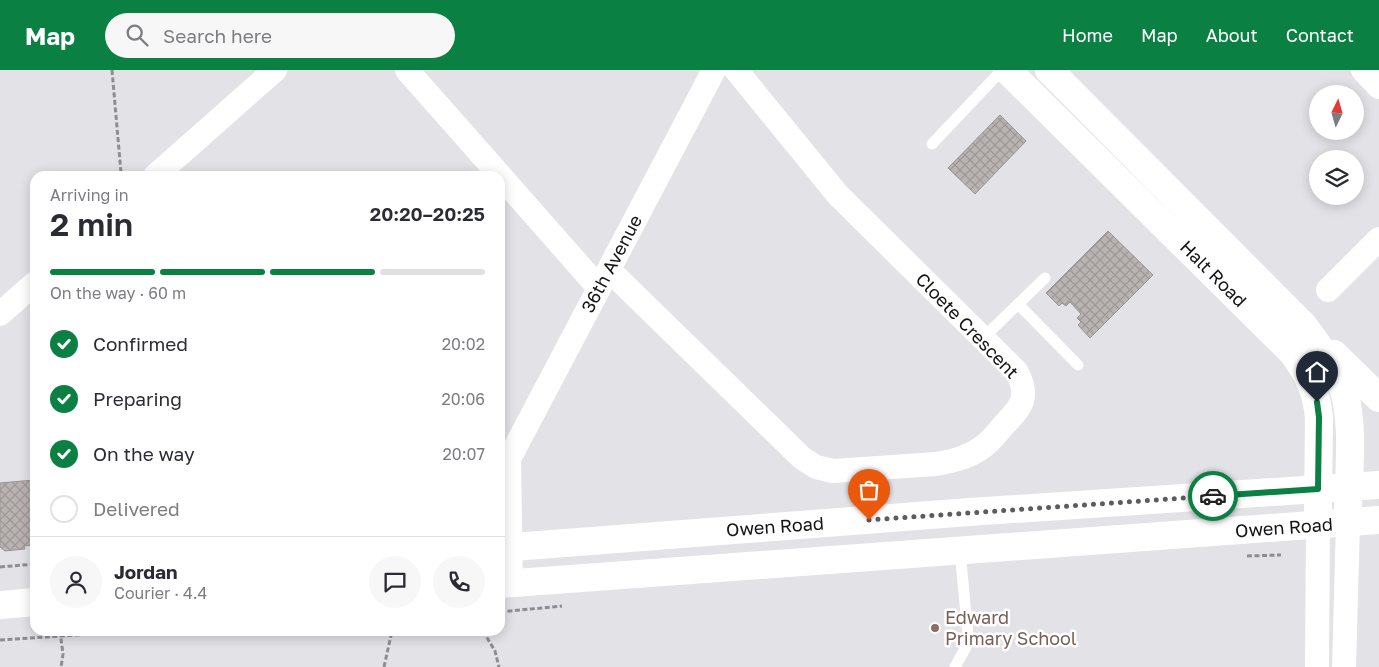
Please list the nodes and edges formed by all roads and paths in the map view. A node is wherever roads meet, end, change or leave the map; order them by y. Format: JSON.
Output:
{"nodes":[{"id":1,"x":112,"y":70,"type":"edge"},
{"id":2,"x":275,"y":70,"type":"edge"},
{"id":3,"x":407,"y":70,"type":"edge"},
{"id":4,"x":714,"y":70,"type":"edge"},
{"id":5,"x":736,"y":70,"type":"edge"},
{"id":6,"x":1002,"y":70,"type":"edge"},
{"id":7,"x":1007,"y":70,"type":"edge"},
{"id":8,"x":1049,"y":70,"type":"edge"},
{"id":9,"x":1363,"y":70,"type":"edge"},
{"id":10,"x":1379,"y":87,"type":"edge"},
{"id":11,"x":932,"y":144,"type":"dead end"},
{"id":12,"x":121,"y":171,"type":"edge"},
{"id":13,"x":161,"y":171,"type":"edge"},
{"id":14,"x":502,"y":171,"type":"edge"},
{"id":15,"x":505,"y":174,"type":"edge"},
{"id":16,"x":1379,"y":239,"type":"edge"},
{"id":17,"x":1045,"y":278,"type":"dead end"},
{"id":18,"x":604,"y":279,"type":"junction"},
{"id":19,"x":30,"y":287,"type":"edge"},
{"id":20,"x":1328,"y":290,"type":"dead end"},
{"id":21,"x":1018,"y":304,"type":"junction"},
{"id":22,"x":0,"y":314,"type":"edge"},
{"id":23,"x":1304,"y":326,"type":"junction"},
{"id":24,"x":983,"y":338,"type":"junction"},
{"id":25,"x":1078,"y":364,"type":"dead end"},
{"id":26,"x":1379,"y":398,"type":"edge"},
{"id":27,"x":505,"y":453,"type":"edge"},
{"id":28,"x":1379,"y":485,"type":"edge"},
{"id":29,"x":1348,"y":487,"type":"junction"},
{"id":30,"x":1318,"y":489,"type":"junction"},
{"id":31,"x":1379,"y":520,"type":"edge"},
{"id":32,"x":1348,"y":523,"type":"junction"},
{"id":33,"x":1318,"y":525,"type":"junction"},
{"id":34,"x":505,"y":548,"type":"edge"},
{"id":35,"x":960,"y":551,"type":"junction"},
{"id":36,"x":30,"y":564,"type":"edge"},
{"id":37,"x":0,"y":567,"type":"edge"},
{"id":38,"x":506,"y":583,"type":"edge"},
{"id":39,"x":30,"y":602,"type":"edge"},
{"id":40,"x":0,"y":605,"type":"edge"},
{"id":41,"x":40,"y":636,"type":"edge"},
{"id":42,"x":60,"y":636,"type":"edge"},
{"id":43,"x":391,"y":636,"type":"edge"},
{"id":44,"x":486,"y":636,"type":"edge"},
{"id":45,"x":0,"y":640,"type":"edge"},
{"id":46,"x":61,"y":667,"type":"edge"},
{"id":47,"x":384,"y":667,"type":"edge"},
{"id":48,"x":499,"y":667,"type":"edge"},
{"id":49,"x":956,"y":667,"type":"edge"},
{"id":50,"x":1317,"y":667,"type":"edge"},
{"id":51,"x":1344,"y":667,"type":"edge"}],
"edges":[{"from":1,"to":12,"type":"path"},
{"from":2,"to":13,"type":"street"},
{"from":3,"to":14,"type":"street","name":"Cloete Crescent"},
{"from":4,"to":18,"type":"street","name":"36th Avenue"},
{"from":5,"to":24,"type":"street","name":"Cloete Crescent"},
{"from":6,"to":11,"type":"lane"},
{"from":7,"to":30,"type":"street","name":"Halt Road"},
{"from":8,"to":23,"type":"street","name":"Halt Road"},
{"from":9,"to":10,"type":"street"},
{"from":15,"to":18,"type":"street","name":"Cloete Crescent"},
{"from":16,"to":20,"type":"street"},
{"from":17,"to":21,"type":"lane"},
{"from":18,"to":24,"type":"street","name":"Cloete Crescent"},
{"from":18,"to":27,"type":"street","name":"36th Avenue"},
{"from":19,"to":22,"type":"street"},
{"from":21,"to":24,"type":"lane"},
{"from":21,"to":25,"type":"lane"},
{"from":23,"to":26,"type":"street"},
{"from":23,"to":29,"type":"street","name":"Halt Road"},
{"from":27,"to":34,"type":"street","name":"36th Avenue"},
{"from":28,"to":29,"type":"street","name":"Owen Road"},
{"from":29,"to":30,"type":"street","name":"Owen Road"},
{"from":29,"to":32,"type":"street","name":"Halt Road"},
{"from":30,"to":33,"type":"street","name":"Halt Road"},
{"from":30,"to":34,"type":"street","name":"Owen Road"},
{"from":31,"to":32,"type":"street","name":"Owen Road"},
{"from":32,"to":33,"type":"street","name":"Owen Road"},
{"from":32,"to":51,"type":"street"},
{"from":33,"to":35,"type":"street","name":"Owen Road"},
{"from":33,"to":50,"type":"street"},
{"from":34,"to":38,"type":"street","name":"36th Avenue"},
{"from":35,"to":38,"type":"street","name":"Owen Road"},
{"from":35,"to":49,"type":"lane"},
{"from":36,"to":37,"type":"path"},
{"from":39,"to":40,"type":"street"},
{"from":41,"to":45,"type":"path"},
{"from":42,"to":46,"type":"path"},
{"from":43,"to":47,"type":"path"},
{"from":44,"to":48,"type":"path"}]}
